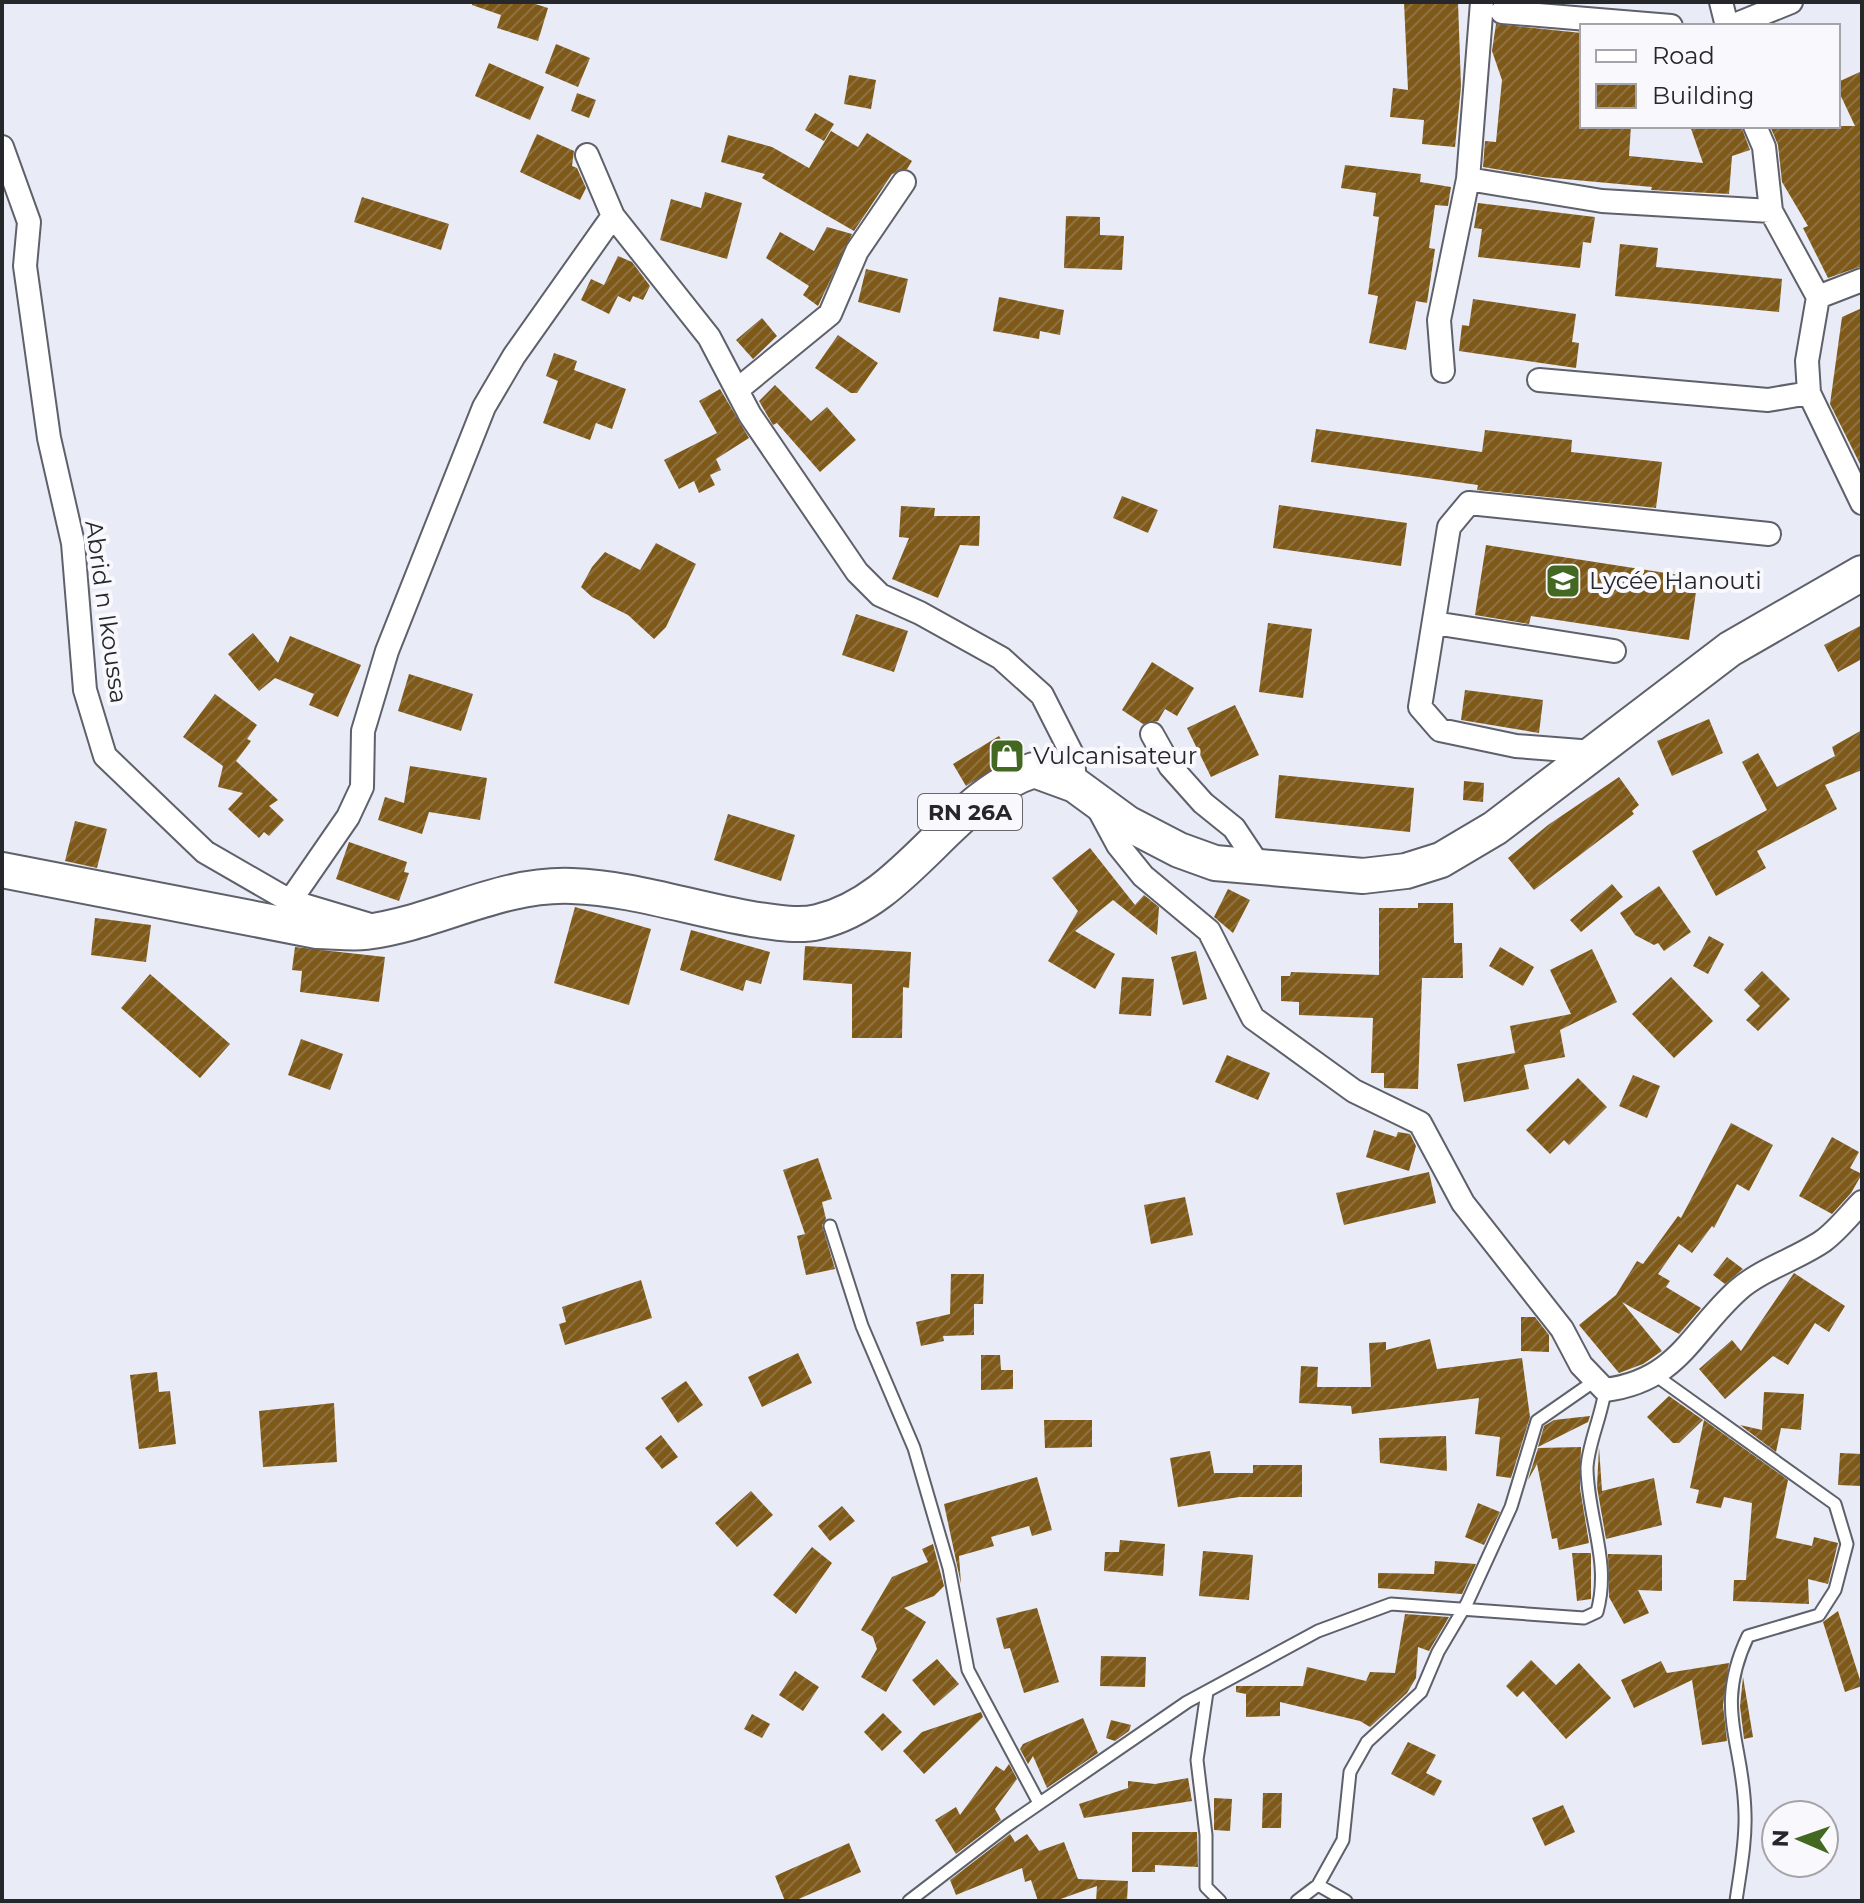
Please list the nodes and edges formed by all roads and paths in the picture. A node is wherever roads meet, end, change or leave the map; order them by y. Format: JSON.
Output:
{"nodes":[{"id":1,"x":1482,"y":2,"type":"edge"},
{"id":2,"x":1721,"y":2,"type":"edge"},
{"id":3,"x":1791,"y":2,"type":"edge"},
{"id":4,"x":1502,"y":12,"type":"dead end"},
{"id":5,"x":1647,"y":24,"type":"edge"},
{"id":6,"x":1728,"y":24,"type":"edge"},
{"id":7,"x":1734,"y":24,"type":"edge"},
{"id":8,"x":1756,"y":128,"type":"edge"},
{"id":9,"x":2,"y":147,"type":"edge"},
{"id":10,"x":587,"y":155,"type":"dead end"},
{"id":11,"x":1468,"y":179,"type":"junction"},
{"id":12,"x":904,"y":182,"type":"dead end"},
{"id":13,"x":1771,"y":211,"type":"junction"},
{"id":14,"x":613,"y":216,"type":"junction"},
{"id":15,"x":1862,"y":280,"type":"edge"},
{"id":16,"x":1818,"y":297,"type":"junction"},
{"id":17,"x":1443,"y":371,"type":"dead end"},
{"id":18,"x":1539,"y":380,"type":"dead end"},
{"id":19,"x":737,"y":390,"type":"junction"},
{"id":20,"x":1809,"y":393,"type":"junction"},
{"id":21,"x":1862,"y":503,"type":"edge"},
{"id":22,"x":1769,"y":534,"type":"dead end"},
{"id":23,"x":1862,"y":573,"type":"edge"},
{"id":24,"x":1434,"y":623,"type":"junction"},
{"id":25,"x":1614,"y":651,"type":"dead end"},
{"id":26,"x":1152,"y":734,"type":"dead end"},
{"id":27,"x":1593,"y":752,"type":"junction"},
{"id":28,"x":1085,"y":793,"type":"junction"},
{"id":29,"x":1260,"y":867,"type":"junction"},
{"id":30,"x":2,"y":870,"type":"edge"},
{"id":31,"x":290,"y":901,"type":"junction"},
{"id":32,"x":384,"y":929,"type":"junction"},
{"id":33,"x":1862,"y":1202,"type":"edge"},
{"id":34,"x":830,"y":1226,"type":"dead end"},
{"id":35,"x":1655,"y":1375,"type":"junction"},
{"id":36,"x":1600,"y":1385,"type":"junction"},
{"id":37,"x":1464,"y":1609,"type":"junction"},
{"id":38,"x":1207,"y":1692,"type":"junction"},
{"id":39,"x":1039,"y":1803,"type":"junction"},
{"id":40,"x":1318,"y":1885,"type":"junction"},
{"id":41,"x":909,"y":1901,"type":"edge"},
{"id":42,"x":1220,"y":1901,"type":"edge"},
{"id":43,"x":1297,"y":1901,"type":"edge"},
{"id":44,"x":1346,"y":1901,"type":"edge"},
{"id":45,"x":1736,"y":1901,"type":"edge"}],
"edges":[{"from":1,"to":11,"type":"street"},
{"from":2,"to":6,"type":"street"},
{"from":3,"to":7,"type":"street"},
{"from":4,"to":5,"type":"street"},
{"from":8,"to":13,"type":"street"},
{"from":9,"to":31,"type":"street","name":"Abrid n Ikoussa"},
{"from":10,"to":14,"type":"street"},
{"from":11,"to":13,"type":"street"},
{"from":11,"to":17,"type":"street"},
{"from":12,"to":19,"type":"street"},
{"from":13,"to":16,"type":"street"},
{"from":14,"to":19,"type":"street"},
{"from":14,"to":31,"type":"street"},
{"from":15,"to":16,"type":"street"},
{"from":16,"to":20,"type":"street"},
{"from":18,"to":20,"type":"street"},
{"from":19,"to":28,"type":"street"},
{"from":20,"to":21,"type":"street"},
{"from":22,"to":24,"type":"street"},
{"from":23,"to":27,"type":"main road","number":"RN 26A"},
{"from":24,"to":25,"type":"street"},
{"from":24,"to":27,"type":"street"},
{"from":26,"to":29,"type":"street"},
{"from":27,"to":29,"type":"main road","number":"RN 26A"},
{"from":28,"to":29,"type":"main road","number":"RN 26A"},
{"from":28,"to":32,"type":"main road","number":"RN 26A"},
{"from":28,"to":36,"type":"street"},
{"from":30,"to":32,"type":"main road","number":"RN 26A"},
{"from":31,"to":32,"type":"street","name":"Abrid n Ikoussa"},
{"from":33,"to":35,"type":"street"},
{"from":34,"to":39,"type":"lane"},
{"from":35,"to":36,"type":"street"},
{"from":35,"to":45,"type":"lane"},
{"from":36,"to":37,"type":"lane"},
{"from":36,"to":37,"type":"lane"},
{"from":37,"to":38,"type":"lane"},
{"from":37,"to":40,"type":"lane"},
{"from":38,"to":39,"type":"lane"},
{"from":38,"to":42,"type":"lane"},
{"from":39,"to":41,"type":"lane"},
{"from":40,"to":43,"type":"lane"},
{"from":40,"to":44,"type":"lane"}]}
